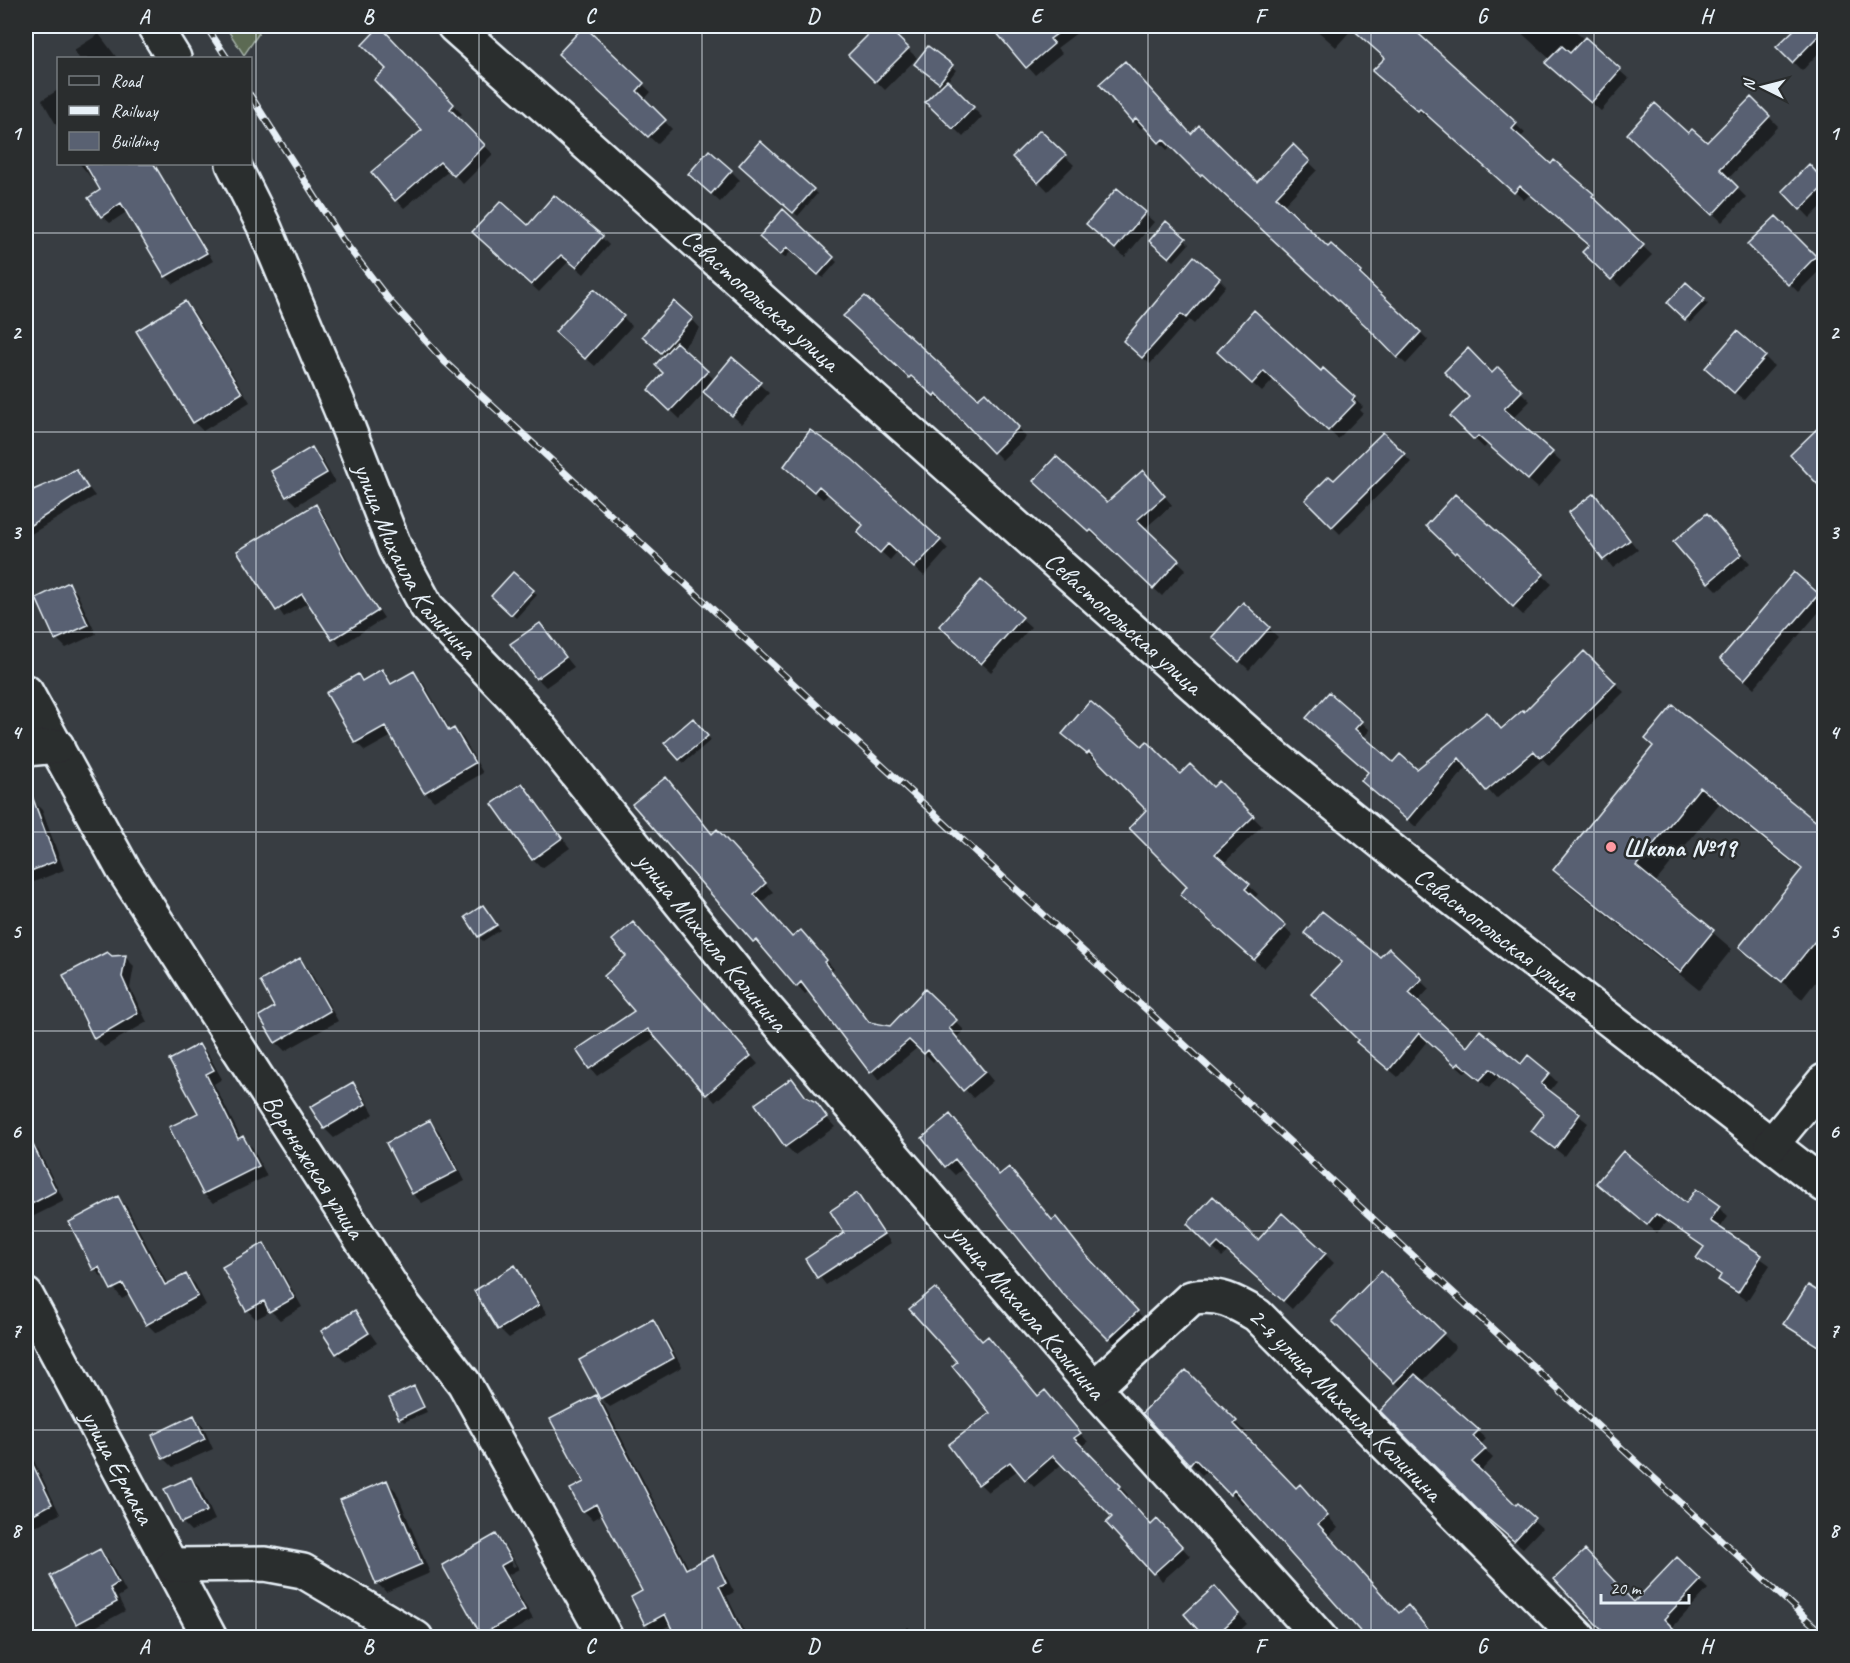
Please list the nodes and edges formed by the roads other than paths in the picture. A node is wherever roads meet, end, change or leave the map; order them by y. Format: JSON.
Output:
{"nodes":[{"id":1,"x":154,"y":26,"type":"edge"},
{"id":2,"x":454,"y":26,"type":"edge"},
{"id":3,"x":173,"y":57,"type":"edge"},
{"id":4,"x":234,"y":165,"type":"edge"},
{"id":5,"x":26,"y":692,"type":"edge"},
{"id":6,"x":57,"y":746,"type":"junction"},
{"id":7,"x":26,"y":749,"type":"edge"},
{"id":8,"x":1824,"y":1081,"type":"edge"},
{"id":9,"x":1772,"y":1144,"type":"junction"},
{"id":10,"x":1824,"y":1185,"type":"edge"},
{"id":11,"x":26,"y":1295,"type":"edge"},
{"id":12,"x":1094,"y":1388,"type":"junction"},
{"id":13,"x":173,"y":1565,"type":"junction"},
{"id":14,"x":210,"y":1638,"type":"edge"},
{"id":15,"x":416,"y":1638,"type":"edge"},
{"id":16,"x":606,"y":1638,"type":"edge"},
{"id":17,"x":1320,"y":1638,"type":"edge"},
{"id":18,"x":1579,"y":1638,"type":"edge"}],
"edges":[{"from":1,"to":3,"type":"street"},
{"from":2,"to":9,"type":"street","name":"Севастопольская улица"},
{"from":4,"to":12,"type":"street","name":"улица Михаила Калинина"},
{"from":5,"to":6,"type":"street","name":"Воронежская улица"},
{"from":6,"to":7,"type":"street"},
{"from":6,"to":16,"type":"street","name":"Воронежская улица"},
{"from":8,"to":9,"type":"street"},
{"from":9,"to":10,"type":"street","name":"Севастопольская улица"},
{"from":11,"to":13,"type":"street","name":"улица Ермака"},
{"from":12,"to":17,"type":"street","name":"улица Михаила Калинина"},
{"from":12,"to":18,"type":"street","name":"2-я улица Михаила Калинина"},
{"from":13,"to":14,"type":"street","name":"улица Ермака"},
{"from":13,"to":15,"type":"street"}]}
